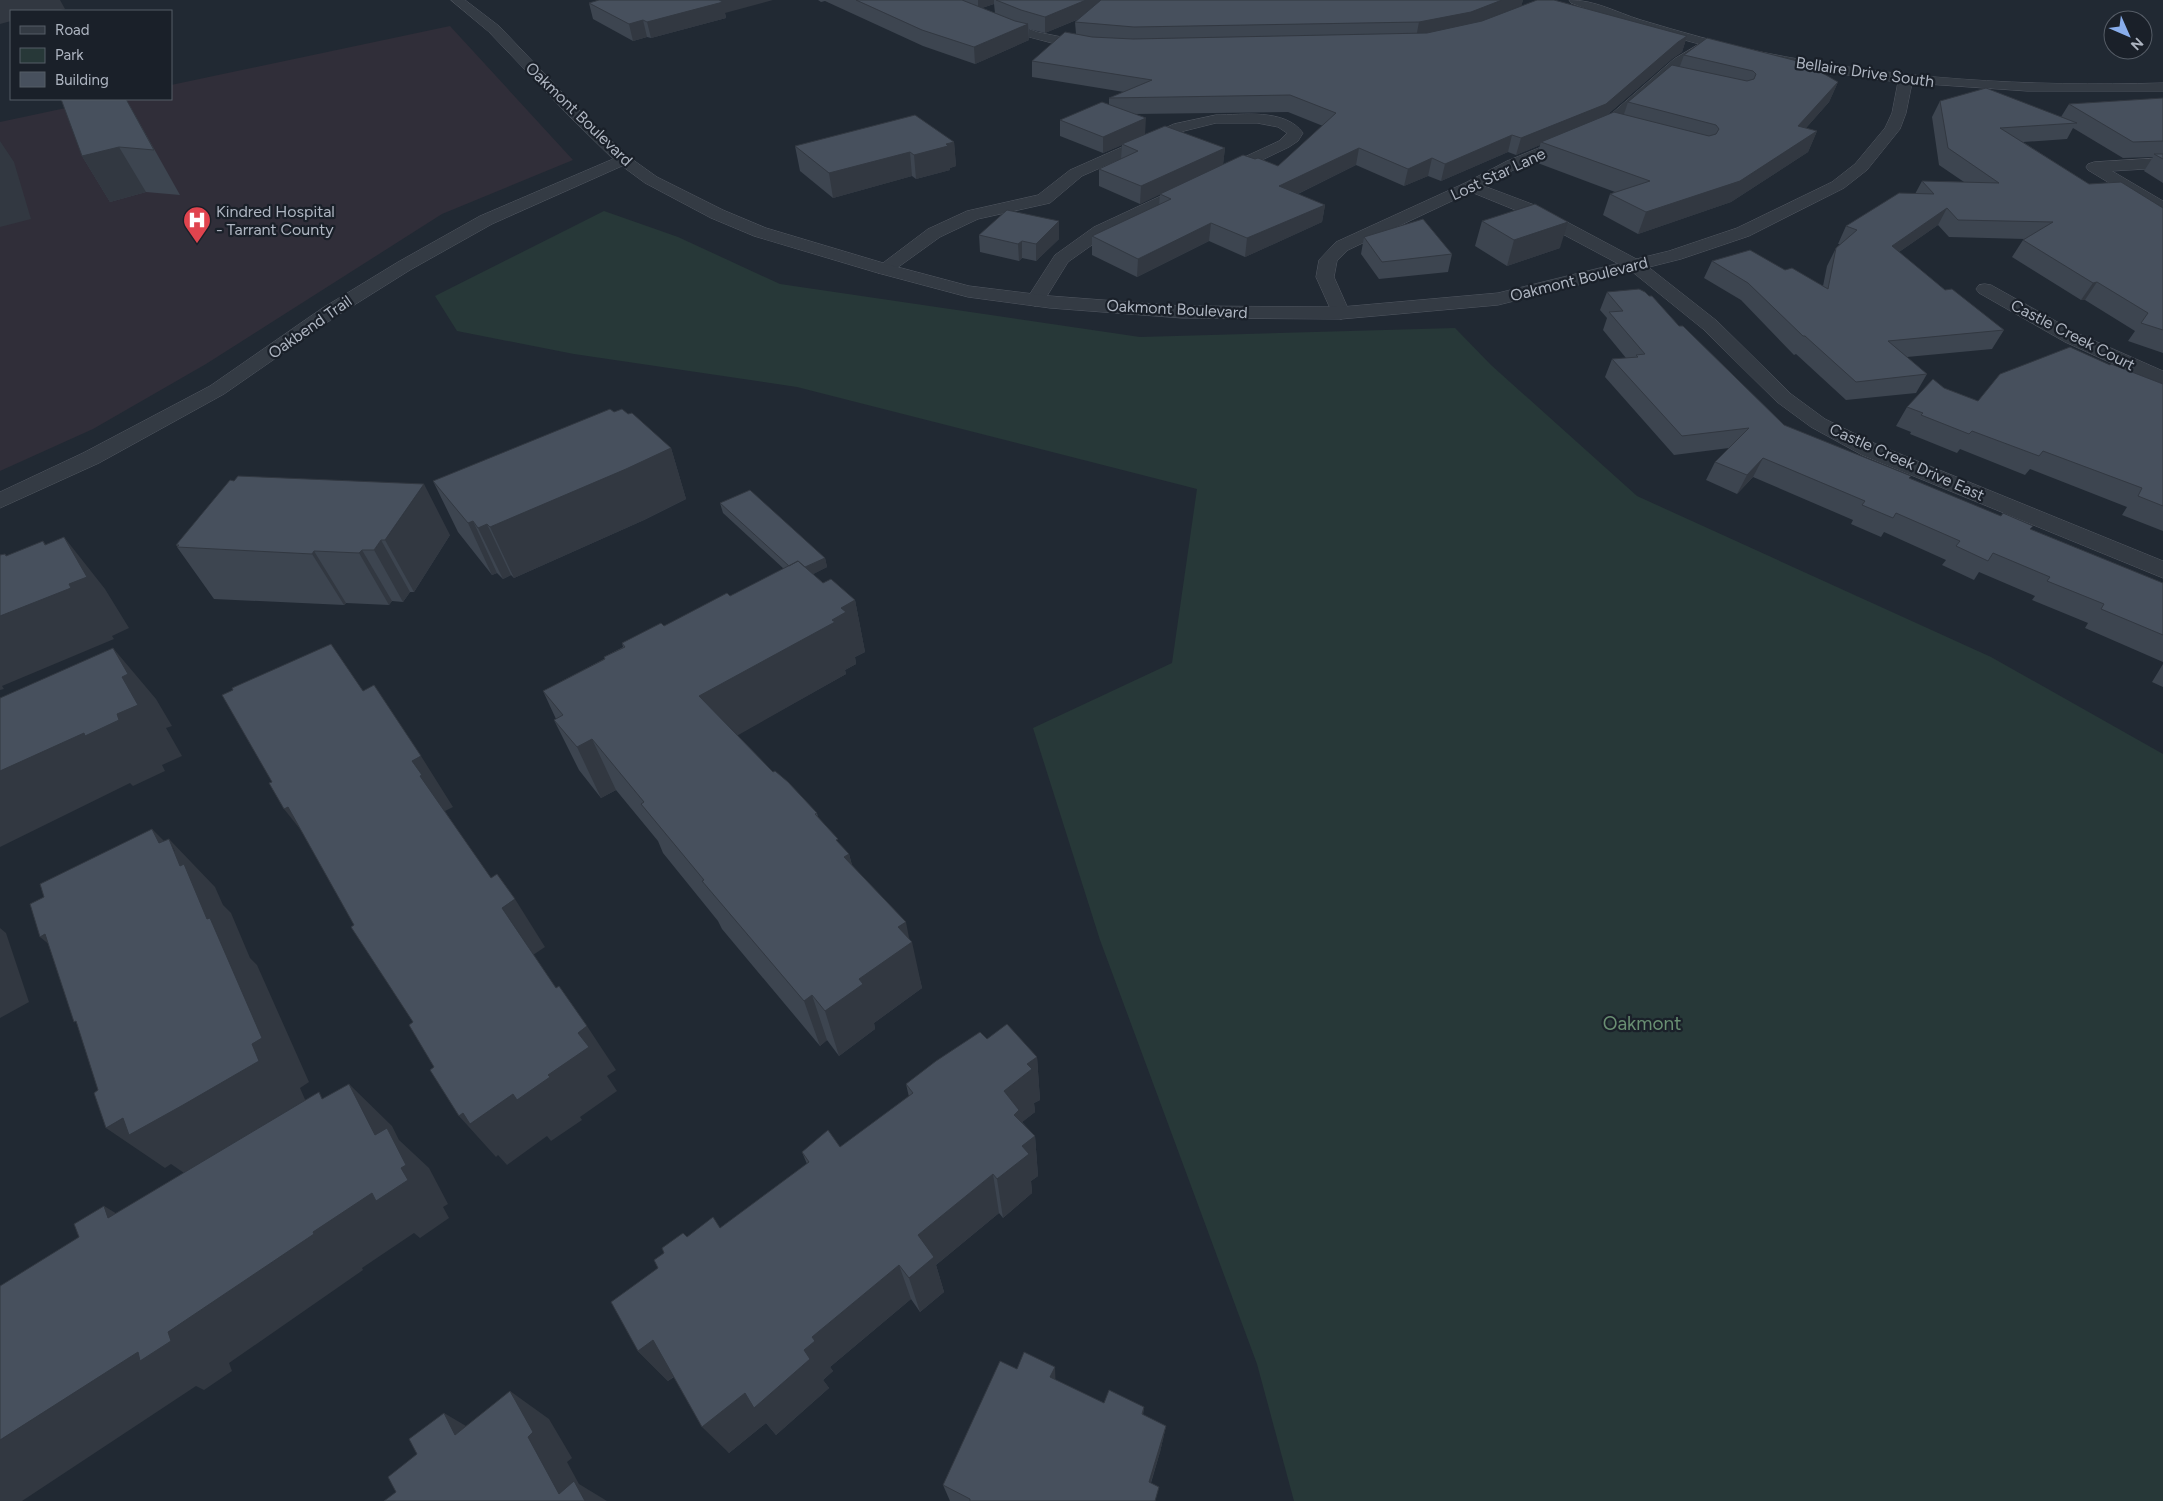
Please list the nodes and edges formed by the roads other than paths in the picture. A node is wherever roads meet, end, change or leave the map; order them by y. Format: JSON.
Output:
{"nodes":[{"id":1,"x":457,"y":0,"type":"edge"},
{"id":2,"x":941,"y":0,"type":"edge"},
{"id":3,"x":1575,"y":0,"type":"edge"},
{"id":4,"x":993,"y":10,"type":"edge"},
{"id":5,"x":976,"y":15,"type":"junction"},
{"id":6,"x":1706,"y":44,"type":"junction"},
{"id":7,"x":1106,"y":48,"type":"edge"},
{"id":8,"x":1663,"y":77,"type":"junction"},
{"id":9,"x":1906,"y":80,"type":"junction"},
{"id":10,"x":1682,"y":81,"type":"edge"},
{"id":11,"x":2009,"y":86,"type":"junction"},
{"id":12,"x":2163,"y":87,"type":"edge"},
{"id":13,"x":1935,"y":94,"type":"dead end"},
{"id":14,"x":1607,"y":125,"type":"junction"},
{"id":15,"x":1626,"y":129,"type":"edge"},
{"id":16,"x":623,"y":160,"type":"junction"},
{"id":17,"x":2163,"y":162,"type":"edge"},
{"id":18,"x":1472,"y":186,"type":"junction"},
{"id":19,"x":2163,"y":208,"type":"edge"},
{"id":20,"x":1636,"y":266,"type":"junction"},
{"id":21,"x":884,"y":269,"type":"junction"},
{"id":22,"x":1985,"y":288,"type":"dead end"},
{"id":23,"x":1035,"y":300,"type":"junction"},
{"id":24,"x":1341,"y":313,"type":"junction"},
{"id":25,"x":2163,"y":378,"type":"edge"},
{"id":26,"x":0,"y":501,"type":"edge"},
{"id":27,"x":2163,"y":570,"type":"edge"}],
"edges":[{"from":1,"to":16,"type":"street","name":"Oakmont Boulevard"},
{"from":2,"to":5,"type":"street"},
{"from":3,"to":6,"type":"street","name":"Bellaire Drive South"},
{"from":4,"to":5,"type":"street"},
{"from":5,"to":7,"type":"street"},
{"from":6,"to":8,"type":"street","name":"Lost Star Lane"},
{"from":6,"to":9,"type":"street","name":"Bellaire Drive South"},
{"from":8,"to":10,"type":"street"},
{"from":8,"to":14,"type":"street","name":"Lost Star Lane"},
{"from":9,"to":11,"type":"street","name":"Bellaire Drive South"},
{"from":9,"to":20,"type":"street","name":"Oakmont Boulevard"},
{"from":11,"to":12,"type":"street","name":"Bellaire Drive South"},
{"from":11,"to":13,"type":"street"},
{"from":14,"to":15,"type":"street"},
{"from":14,"to":18,"type":"street","name":"Lost Star Lane"},
{"from":16,"to":21,"type":"street","name":"Oakmont Boulevard"},
{"from":16,"to":26,"type":"street","name":"Oakbend Trail"},
{"from":17,"to":19,"type":"street"},
{"from":18,"to":20,"type":"street","name":"Castle Creek Drive East"},
{"from":18,"to":24,"type":"street","name":"Lost Star Lane"},
{"from":20,"to":24,"type":"street","name":"Oakmont Boulevard"},
{"from":20,"to":27,"type":"street","name":"Castle Creek Drive East"},
{"from":21,"to":23,"type":"street","name":"Oakmont Boulevard"},
{"from":21,"to":23,"type":"street"},
{"from":22,"to":25,"type":"street","name":"Castle Creek Court"},
{"from":23,"to":24,"type":"street","name":"Oakmont Boulevard"}]}
